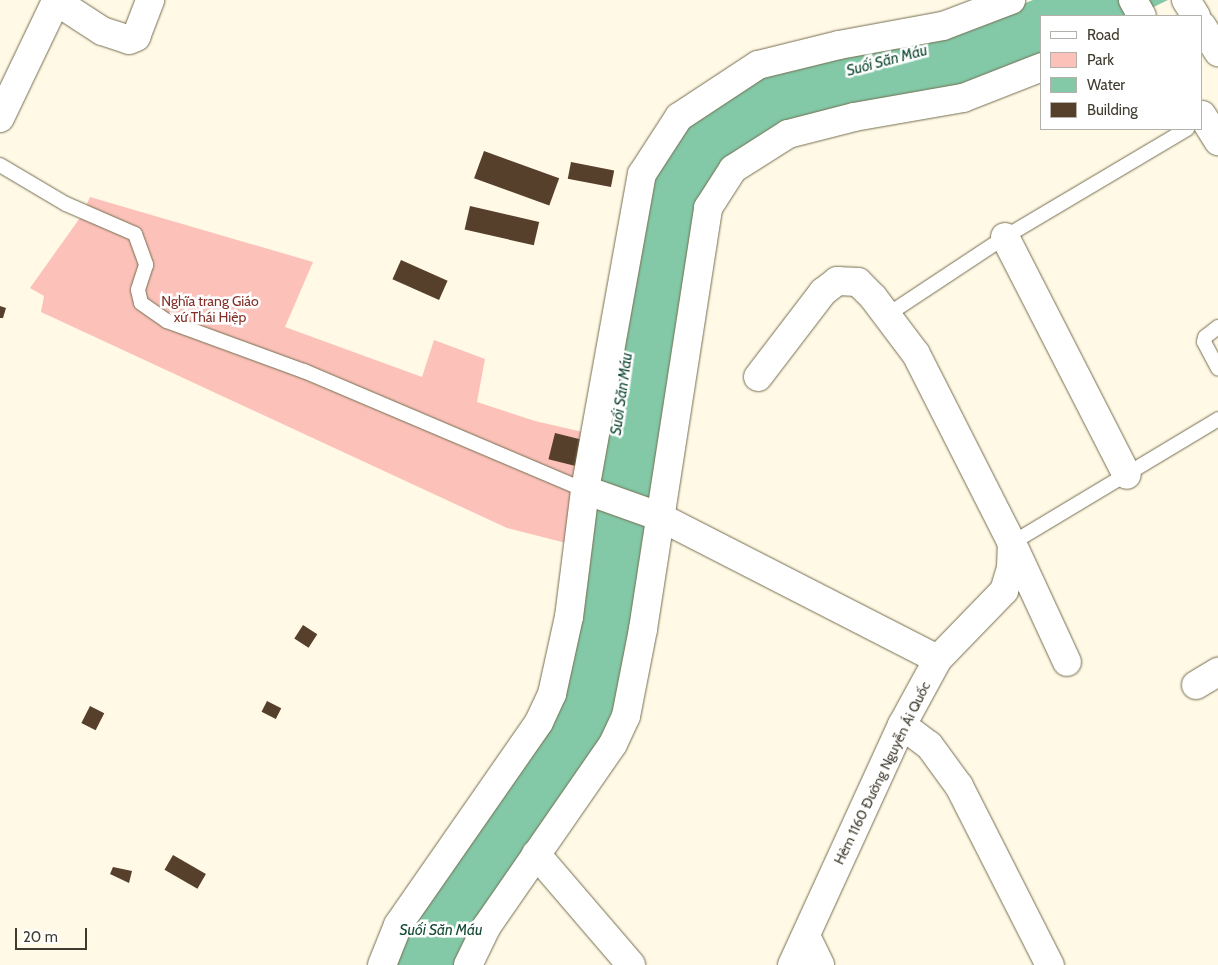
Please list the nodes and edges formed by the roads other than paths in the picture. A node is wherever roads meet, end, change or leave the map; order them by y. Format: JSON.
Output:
{"nodes":[{"id":1,"x":150,"y":0,"type":"edge"},
{"id":2,"x":1011,"y":0,"type":"edge"},
{"id":3,"x":1133,"y":0,"type":"edge"},
{"id":4,"x":1141,"y":15,"type":"edge"},
{"id":5,"x":1203,"y":26,"type":"edge"},
{"id":6,"x":1218,"y":52,"type":"edge"},
{"id":7,"x":1040,"y":68,"type":"edge"},
{"id":8,"x":0,"y":118,"type":"edge"},
{"id":9,"x":1203,"y":125,"type":"edge"},
{"id":10,"x":1182,"y":130,"type":"edge"},
{"id":11,"x":1218,"y":142,"type":"edge"},
{"id":12,"x":0,"y":165,"type":"edge"},
{"id":13,"x":1005,"y":237,"type":"junction"},
{"id":14,"x":887,"y":315,"type":"junction"},
{"id":15,"x":1218,"y":327,"type":"edge"},
{"id":16,"x":1218,"y":368,"type":"edge"},
{"id":17,"x":758,"y":377,"type":"dead end"},
{"id":18,"x":1218,"y":419,"type":"edge"},
{"id":19,"x":1127,"y":475,"type":"junction"},
{"id":20,"x":585,"y":490,"type":"junction"},
{"id":21,"x":658,"y":516,"type":"junction"},
{"id":22,"x":1012,"y":543,"type":"junction"},
{"id":23,"x":938,"y":659,"type":"junction"},
{"id":24,"x":1067,"y":662,"type":"dead end"},
{"id":25,"x":902,"y":724,"type":"junction"},
{"id":26,"x":536,"y":854,"type":"junction"},
{"id":27,"x":806,"y":936,"type":"junction"},
{"id":28,"x":382,"y":965,"type":"edge"},
{"id":29,"x":468,"y":965,"type":"edge"},
{"id":30,"x":631,"y":965,"type":"edge"},
{"id":31,"x":792,"y":965,"type":"edge"},
{"id":32,"x":820,"y":965,"type":"edge"},
{"id":33,"x":1050,"y":965,"type":"edge"}],
"edges":[{"from":1,"to":8,"type":"street"},
{"from":2,"to":20,"type":"street"},
{"from":3,"to":4,"type":"street"},
{"from":5,"to":6,"type":"street"},
{"from":7,"to":21,"type":"street"},
{"from":9,"to":11,"type":"street"},
{"from":10,"to":13,"type":"lane"},
{"from":12,"to":20,"type":"lane"},
{"from":13,"to":14,"type":"lane"},
{"from":13,"to":19,"type":"street"},
{"from":14,"to":17,"type":"street"},
{"from":14,"to":22,"type":"street"},
{"from":15,"to":16,"type":"lane"},
{"from":18,"to":19,"type":"lane"},
{"from":19,"to":22,"type":"lane"},
{"from":20,"to":21,"type":"street"},
{"from":20,"to":28,"type":"street"},
{"from":21,"to":23,"type":"street"},
{"from":21,"to":26,"type":"street"},
{"from":22,"to":23,"type":"street","name":"Hẻm 1160 Đường Nguyễn Ái Quốc"},
{"from":22,"to":24,"type":"street"},
{"from":23,"to":25,"type":"street","name":"Hẻm 1160 Đường Nguyễn Ái Quốc"},
{"from":25,"to":27,"type":"street","name":"Hẻm 1160 Đường Nguyễn Ái Quốc"},
{"from":25,"to":33,"type":"street"},
{"from":26,"to":29,"type":"street"},
{"from":26,"to":30,"type":"street"},
{"from":27,"to":31,"type":"street","name":"Hẻm 1160 Đường Nguyễn Ái Quốc"},
{"from":27,"to":32,"type":"street"}]}
